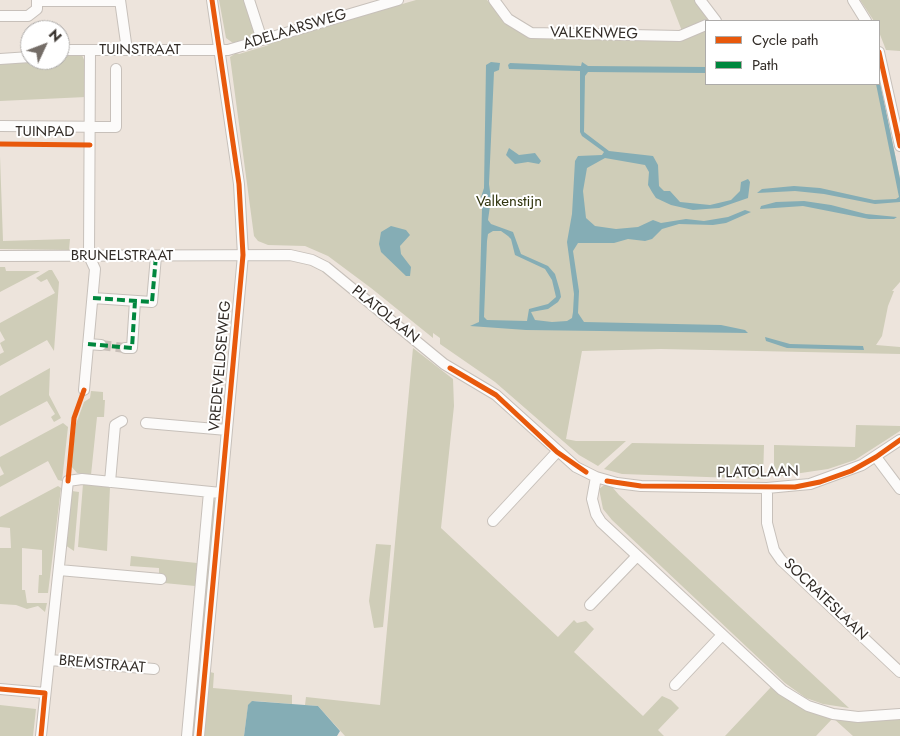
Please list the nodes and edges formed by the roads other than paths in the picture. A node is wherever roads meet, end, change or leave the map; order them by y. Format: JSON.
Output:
{"nodes":[{"id":1,"x":37,"y":0,"type":"edge"},
{"id":2,"x":212,"y":0,"type":"edge"},
{"id":3,"x":248,"y":0,"type":"edge"},
{"id":4,"x":398,"y":0,"type":"edge"},
{"id":5,"x":494,"y":0,"type":"edge"},
{"id":6,"x":700,"y":0,"type":"edge"},
{"id":7,"x":852,"y":0,"type":"edge"},
{"id":8,"x":120,"y":1,"type":"edge"},
{"id":9,"x":0,"y":16,"type":"edge"},
{"id":10,"x":715,"y":20,"type":"edge"},
{"id":11,"x":865,"y":20,"type":"edge"},
{"id":12,"x":705,"y":25,"type":"edge"},
{"id":13,"x":262,"y":40,"type":"junction"},
{"id":14,"x":70,"y":50,"type":"edge"},
{"id":15,"x":90,"y":50,"type":"junction"},
{"id":16,"x":127,"y":50,"type":"junction"},
{"id":17,"x":219,"y":50,"type":"junction"},
{"id":18,"x":20,"y":57,"type":"edge"},
{"id":19,"x":880,"y":58,"type":"edge"},
{"id":20,"x":0,"y":59,"type":"edge"},
{"id":21,"x":116,"y":69,"type":"dead end"},
{"id":22,"x":1,"y":126,"type":"edge"},
{"id":23,"x":90,"y":128,"type":"junction"},
{"id":24,"x":900,"y":146,"type":"edge"},
{"id":25,"x":0,"y":256,"type":"edge"},
{"id":26,"x":89,"y":256,"type":"junction"},
{"id":27,"x":156,"y":256,"type":"junction"},
{"id":28,"x":244,"y":256,"type":"junction"},
{"id":29,"x":93,"y":298,"type":"junction"},
{"id":30,"x":135,"y":301,"type":"junction"},
{"id":31,"x":88,"y":344,"type":"junction"},
{"id":32,"x":101,"y":345,"type":"tunnel mouth"},
{"id":33,"x":124,"y":348,"type":"dead end"},
{"id":34,"x":84,"y":390,"type":"dead end"},
{"id":35,"x":122,"y":421,"type":"dead end"},
{"id":36,"x":146,"y":423,"type":"dead end"},
{"id":37,"x":227,"y":430,"type":"junction"},
{"id":38,"x":900,"y":440,"type":"edge"},
{"id":39,"x":558,"y":452,"type":"junction"},
{"id":40,"x":876,"y":457,"type":"junction"},
{"id":41,"x":596,"y":477,"type":"junction"},
{"id":42,"x":110,"y":482,"type":"junction"},
{"id":43,"x":767,"y":488,"type":"junction"},
{"id":44,"x":900,"y":489,"type":"edge"},
{"id":45,"x":209,"y":492,"type":"junction"},
{"id":46,"x":222,"y":493,"type":"junction"},
{"id":47,"x":493,"y":521,"type":"dead end"},
{"id":48,"x":637,"y":556,"type":"junction"},
{"id":49,"x":59,"y":570,"type":"junction"},
{"id":50,"x":161,"y":579,"type":"dead end"},
{"id":51,"x":590,"y":605,"type":"dead end"},
{"id":52,"x":722,"y":635,"type":"junction"},
{"id":53,"x":50,"y":660,"type":"junction"},
{"id":54,"x":154,"y":670,"type":"dead end"},
{"id":55,"x":900,"y":672,"type":"edge"},
{"id":56,"x":675,"y":685,"type":"dead end"},
{"id":57,"x":0,"y":689,"type":"edge"},
{"id":58,"x":45,"y":693,"type":"junction"},
{"id":59,"x":900,"y":714,"type":"edge"},
{"id":60,"x":41,"y":736,"type":"edge"},
{"id":61,"x":187,"y":736,"type":"edge"},
{"id":62,"x":199,"y":736,"type":"edge"}],
"edges":[{"from":1,"to":8,"type":"street"},
{"from":1,"to":9,"type":"street"},
{"from":2,"to":17,"type":"street","name":"VREDEVELDSEWEG"},
{"from":3,"to":13,"type":"street"},
{"from":4,"to":13,"type":"street","name":"ADELAARSWEG"},
{"from":5,"to":12,"type":"street","name":"VALKENWEG"},
{"from":6,"to":10,"type":"street"},
{"from":7,"to":11,"type":"street"},
{"from":8,"to":16,"type":"street"},
{"from":13,"to":17,"type":"street","name":"ADELAARSWEG"},
{"from":14,"to":15,"type":"street","name":"TUINSTRAAT"},
{"from":15,"to":16,"type":"street","name":"TUINSTRAAT"},
{"from":15,"to":23,"type":"street"},
{"from":16,"to":17,"type":"street","name":"TUINSTRAAT"},
{"from":17,"to":28,"type":"street","name":"VREDEVELDSEWEG"},
{"from":18,"to":20,"type":"street"},
{"from":19,"to":24,"type":"street"},
{"from":21,"to":23,"type":"street"},
{"from":22,"to":23,"type":"street"},
{"from":23,"to":26,"type":"street"},
{"from":25,"to":26,"type":"street","name":"BRUNELSTRAAT"},
{"from":26,"to":27,"type":"street","name":"BRUNELSTRAAT"},
{"from":26,"to":29,"type":"street"},
{"from":27,"to":28,"type":"street","name":"BRUNELSTRAAT"},
{"from":27,"to":30,"type":"street"},
{"from":28,"to":37,"type":"street","name":"VREDEVELDSEWEG"},
{"from":28,"to":39,"type":"street","name":"PLATOLAAN"},
{"from":29,"to":30,"type":"street"},
{"from":29,"to":31,"type":"street"},
{"from":30,"to":33,"type":"street"},
{"from":31,"to":32,"type":"street"},
{"from":31,"to":34,"type":"street"},
{"from":35,"to":42,"type":"street"},
{"from":36,"to":37,"type":"street"},
{"from":37,"to":46,"type":"street","name":"VREDEVELDSEWEG"},
{"from":38,"to":40,"type":"street","name":"PLATOLAAN"},
{"from":39,"to":41,"type":"street","name":"PLATOLAAN"},
{"from":39,"to":47,"type":"street"},
{"from":40,"to":43,"type":"street","name":"PLATOLAAN"},
{"from":40,"to":44,"type":"street"},
{"from":41,"to":43,"type":"street","name":"PLATOLAAN"},
{"from":41,"to":48,"type":"street"},
{"from":42,"to":45,"type":"street"},
{"from":42,"to":49,"type":"street","name":"BREMSTRAAT"},
{"from":43,"to":55,"type":"street","name":"SOCRATESLAAN"},
{"from":45,"to":46,"type":"street"},
{"from":45,"to":61,"type":"street"},
{"from":46,"to":62,"type":"street","name":"VREDEVELDSEWEG"},
{"from":48,"to":51,"type":"street"},
{"from":48,"to":52,"type":"street"},
{"from":49,"to":50,"type":"street"},
{"from":49,"to":53,"type":"street","name":"BREMSTRAAT"},
{"from":52,"to":56,"type":"street"},
{"from":52,"to":59,"type":"street"},
{"from":53,"to":54,"type":"street","name":"BREMSTRAAT"},
{"from":53,"to":58,"type":"street","name":"BREMSTRAAT"},
{"from":57,"to":58,"type":"street"},
{"from":58,"to":60,"type":"street","name":"BREMSTRAAT"}]}
